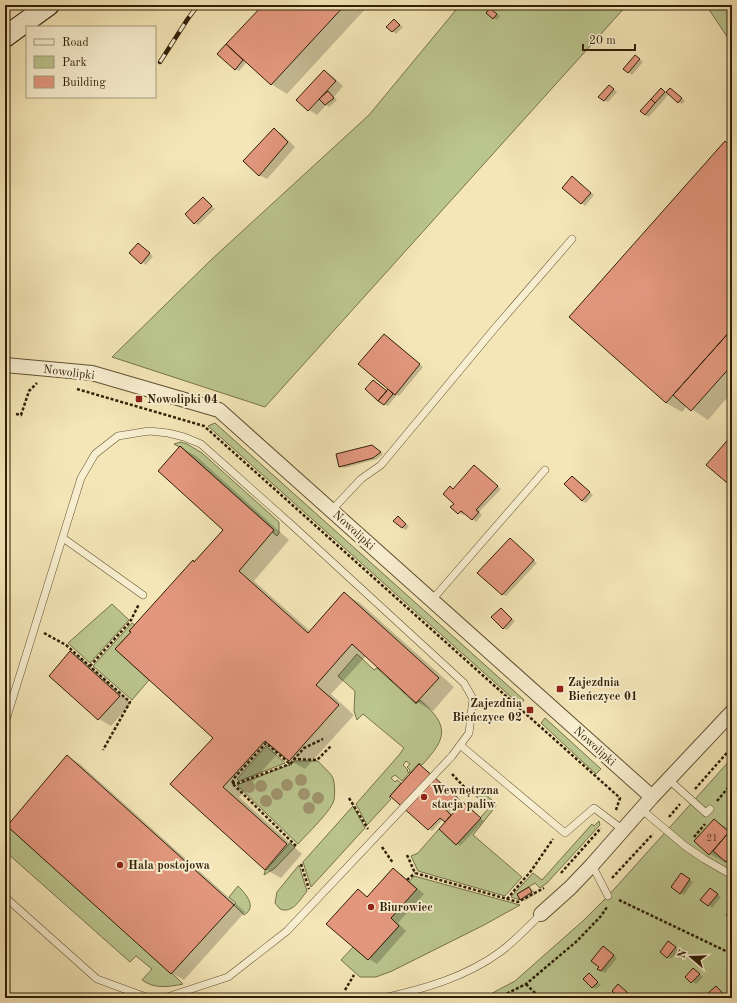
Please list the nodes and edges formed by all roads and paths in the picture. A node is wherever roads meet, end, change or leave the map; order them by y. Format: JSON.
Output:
{"nodes":[{"id":1,"x":49,"y":5,"type":"edge"},
{"id":2,"x":6,"y":35,"type":"edge"},
{"id":3,"x":572,"y":239,"type":"dead end"},
{"id":4,"x":5,"y":365,"type":"edge"},
{"id":5,"x":39,"y":382,"type":"dead end"},
{"id":6,"x":16,"y":414,"type":"dead end"},
{"id":7,"x":545,"y":470,"type":"dead end"},
{"id":8,"x":332,"y":510,"type":"junction"},
{"id":9,"x":63,"y":538,"type":"junction"},
{"id":10,"x":143,"y":595,"type":"joint"},
{"id":11,"x":432,"y":600,"type":"junction"},
{"id":12,"x":34,"y":628,"type":"junction"},
{"id":13,"x":90,"y":666,"type":"junction"},
{"id":14,"x":732,"y":712,"type":"edge"},
{"id":15,"x":5,"y":723,"type":"edge"},
{"id":16,"x":323,"y":739,"type":"dead end"},
{"id":17,"x":460,"y":745,"type":"junction"},
{"id":18,"x":331,"y":746,"type":"dead end"},
{"id":19,"x":103,"y":750,"type":"dead end"},
{"id":20,"x":293,"y":759,"type":"junction"},
{"id":21,"x":290,"y":764,"type":"junction"},
{"id":22,"x":443,"y":765,"type":"junction"},
{"id":23,"x":668,"y":779,"type":"junction"},
{"id":24,"x":232,"y":783,"type":"junction"},
{"id":25,"x":732,"y":783,"type":"edge"},
{"id":26,"x":469,"y":792,"type":"dead end"},
{"id":27,"x":652,"y":797,"type":"junction"},
{"id":28,"x":350,"y":798,"type":"dead end"},
{"id":29,"x":641,"y":809,"type":"junction"},
{"id":30,"x":708,"y":811,"type":"junction"},
{"id":31,"x":366,"y":826,"type":"dead end"},
{"id":32,"x":560,"y":828,"type":"junction"},
{"id":33,"x":622,"y":829,"type":"junction"},
{"id":34,"x":296,"y":846,"type":"dead end"},
{"id":35,"x":685,"y":846,"type":"junction"},
{"id":36,"x":407,"y":856,"type":"dead end"},
{"id":37,"x":301,"y":864,"type":"dead end"},
{"id":38,"x":592,"y":865,"type":"junction"},
{"id":39,"x":415,"y":873,"type":"junction"},
{"id":40,"x":732,"y":875,"type":"edge"},
{"id":41,"x":407,"y":880,"type":"dead end"},
{"id":42,"x":309,"y":889,"type":"dead end"},
{"id":43,"x":609,"y":896,"type":"junction"},
{"id":44,"x":5,"y":897,"type":"edge"},
{"id":45,"x":507,"y":899,"type":"junction"},
{"id":46,"x":522,"y":901,"type":"dead end"},
{"id":47,"x":541,"y":914,"type":"joint"},
{"id":48,"x":732,"y":954,"type":"edge"},
{"id":49,"x":354,"y":975,"type":"dead end"},
{"id":50,"x":526,"y":984,"type":"junction"},
{"id":51,"x":345,"y":990,"type":"dead end"},
{"id":52,"x":383,"y":998,"type":"edge"},
{"id":53,"x":498,"y":998,"type":"edge"},
{"id":54,"x":540,"y":998,"type":"edge"}],
"edges":[{"from":1,"to":2,"type":"main road"},
{"from":3,"to":8,"type":"lane"},
{"from":4,"to":8,"type":"street","name":"Nowolipki"},
{"from":5,"to":6,"type":"path"},
{"from":7,"to":11,"type":"lane"},
{"from":8,"to":11,"type":"street","name":"Nowolipki"},
{"from":9,"to":10,"type":"lane"},
{"from":9,"to":12,"type":"lane"},
{"from":9,"to":17,"type":"lane"},
{"from":10,"to":13,"type":"path"},
{"from":11,"to":27,"type":"street","name":"Nowolipki"},
{"from":12,"to":13,"type":"path"},
{"from":12,"to":15,"type":"lane"},
{"from":13,"to":19,"type":"path"},
{"from":14,"to":23,"type":"street"},
{"from":16,"to":20,"type":"path"},
{"from":17,"to":22,"type":"lane"},
{"from":17,"to":32,"type":"lane"},
{"from":18,"to":20,"type":"path"},
{"from":20,"to":21,"type":"path"},
{"from":21,"to":24,"type":"path"},
{"from":21,"to":24,"type":"path"},
{"from":22,"to":26,"type":"path"},
{"from":22,"to":44,"type":"lane"},
{"from":23,"to":27,"type":"street"},
{"from":23,"to":30,"type":"lane"},
{"from":24,"to":34,"type":"path"},
{"from":25,"to":30,"type":"path"},
{"from":27,"to":29,"type":"street"},
{"from":28,"to":31,"type":"path"},
{"from":29,"to":33,"type":"street"},
{"from":29,"to":35,"type":"lane"},
{"from":30,"to":35,"type":"path"},
{"from":32,"to":33,"type":"lane"},
{"from":32,"to":45,"type":"path"},
{"from":33,"to":38,"type":"street"},
{"from":35,"to":40,"type":"lane"},
{"from":36,"to":39,"type":"path"},
{"from":37,"to":42,"type":"path"},
{"from":38,"to":43,"type":"lane"},
{"from":38,"to":47,"type":"street"},
{"from":39,"to":41,"type":"path"},
{"from":39,"to":45,"type":"path"},
{"from":43,"to":48,"type":"path"},
{"from":43,"to":50,"type":"path"},
{"from":45,"to":46,"type":"path"},
{"from":47,"to":52,"type":"lane"},
{"from":49,"to":51,"type":"path"},
{"from":50,"to":53,"type":"path"},
{"from":50,"to":54,"type":"path"}]}
